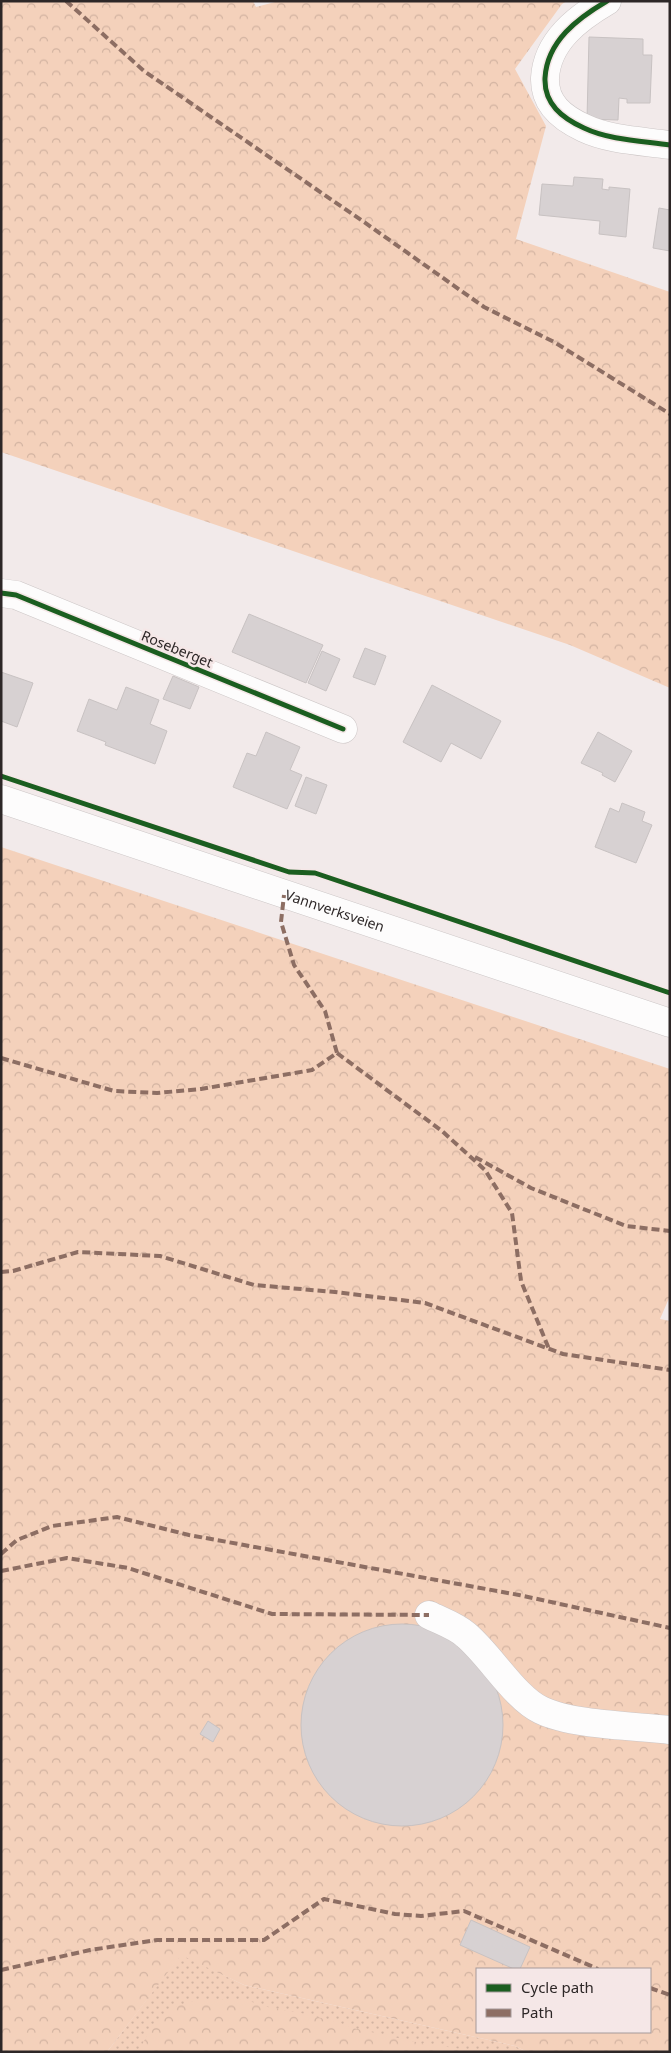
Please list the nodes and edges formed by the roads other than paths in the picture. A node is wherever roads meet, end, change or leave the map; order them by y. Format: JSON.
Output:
{"nodes":[{"id":1,"x":607,"y":1,"type":"edge"},
{"id":2,"x":670,"y":145,"type":"edge"},
{"id":3,"x":1,"y":592,"type":"edge"},
{"id":4,"x":343,"y":729,"type":"dead end"},
{"id":5,"x":1,"y":799,"type":"edge"},
{"id":6,"x":670,"y":1023,"type":"edge"},
{"id":7,"x":429,"y":1615,"type":"dead end"},
{"id":8,"x":670,"y":1730,"type":"edge"}],
"edges":[{"from":1,"to":2,"type":"main road"},
{"from":3,"to":4,"type":"main road","name":"Roseberget"},
{"from":5,"to":6,"type":"main road","name":"Vannverksveien"},
{"from":7,"to":8,"type":"main road"}]}
